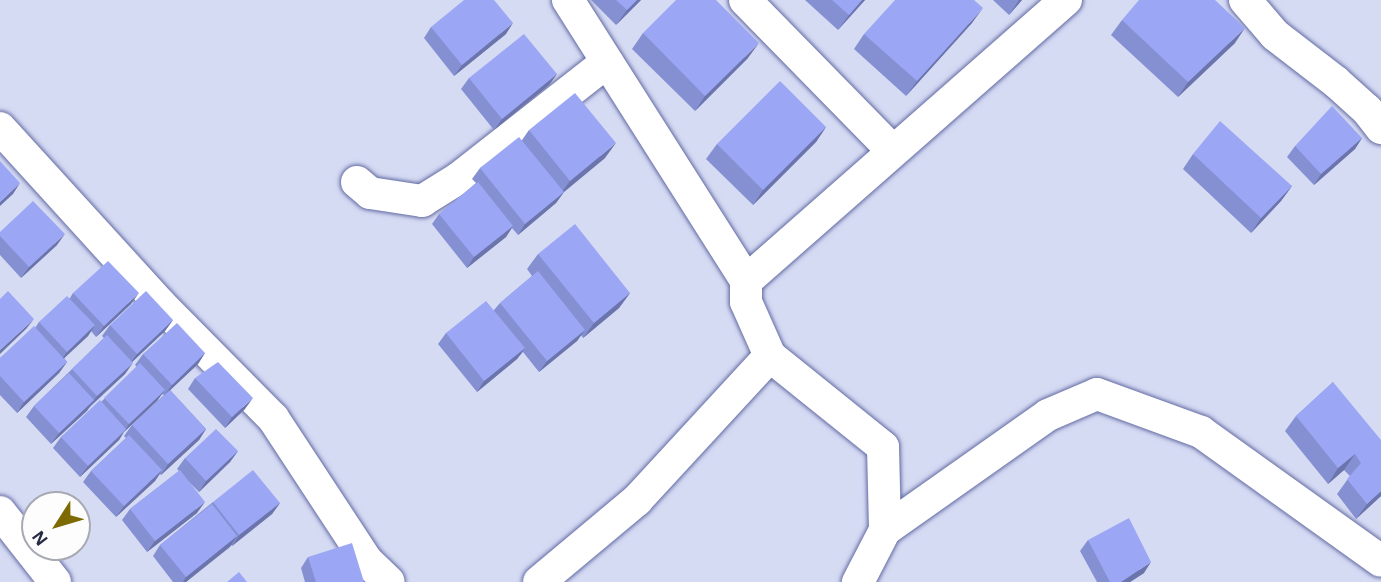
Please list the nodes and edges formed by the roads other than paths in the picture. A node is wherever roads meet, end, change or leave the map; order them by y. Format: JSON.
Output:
{"nodes":[{"id":1,"x":568,"y":0,"type":"edge"},
{"id":2,"x":745,"y":0,"type":"edge"},
{"id":3,"x":1066,"y":0,"type":"edge"},
{"id":4,"x":1254,"y":3,"type":"edge"},
{"id":5,"x":607,"y":62,"type":"junction"},
{"id":6,"x":0,"y":128,"type":"edge"},
{"id":7,"x":1381,"y":128,"type":"edge"},
{"id":8,"x":893,"y":151,"type":"junction"},
{"id":9,"x":357,"y":182,"type":"dead end"},
{"id":10,"x":746,"y":281,"type":"junction"},
{"id":11,"x":770,"y":356,"type":"junction"},
{"id":12,"x":0,"y":512,"type":"edge"},
{"id":13,"x":885,"y":530,"type":"junction"},
{"id":14,"x":1381,"y":561,"type":"edge"},
{"id":15,"x":55,"y":582,"type":"edge"},
{"id":16,"x":389,"y":582,"type":"edge"},
{"id":17,"x":539,"y":582,"type":"edge"},
{"id":18,"x":858,"y":582,"type":"edge"}],
"edges":[{"from":1,"to":5,"type":"street"},
{"from":2,"to":8,"type":"street"},
{"from":3,"to":8,"type":"street"},
{"from":4,"to":7,"type":"street"},
{"from":5,"to":9,"type":"street"},
{"from":5,"to":10,"type":"street"},
{"from":6,"to":16,"type":"street"},
{"from":8,"to":10,"type":"street"},
{"from":10,"to":11,"type":"street"},
{"from":11,"to":13,"type":"street"},
{"from":11,"to":17,"type":"street"},
{"from":12,"to":15,"type":"street"},
{"from":13,"to":14,"type":"street"},
{"from":13,"to":18,"type":"street"}]}
